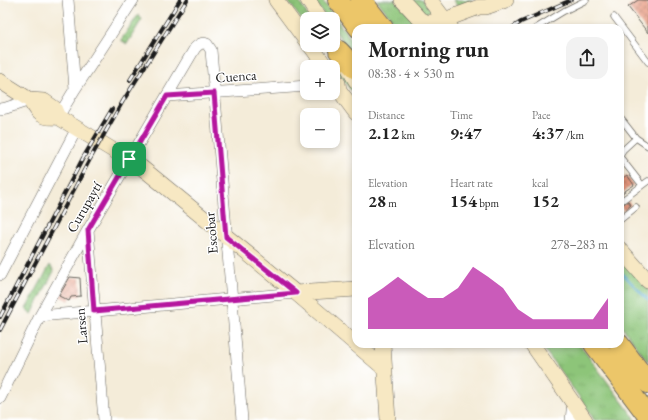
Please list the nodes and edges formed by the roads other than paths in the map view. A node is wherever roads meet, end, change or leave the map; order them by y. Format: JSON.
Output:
{"nodes":[{"id":1,"x":68,"y":0,"type":"edge"},
{"id":2,"x":134,"y":0,"type":"edge"},
{"id":3,"x":276,"y":0,"type":"edge"},
{"id":4,"x":308,"y":0,"type":"edge"},
{"id":5,"x":338,"y":0,"type":"edge"},
{"id":6,"x":362,"y":0,"type":"edge"},
{"id":7,"x":402,"y":0,"type":"edge"},
{"id":8,"x":430,"y":0,"type":"edge"},
{"id":9,"x":506,"y":0,"type":"edge"},
{"id":10,"x":586,"y":0,"type":"edge"},
{"id":11,"x":486,"y":7,"type":"junction"},
{"id":12,"x":316,"y":12,"type":"edge"},
{"id":13,"x":614,"y":17,"type":"dead end"},
{"id":14,"x":356,"y":24,"type":"edge"},
{"id":15,"x":380,"y":24,"type":"edge"},
{"id":16,"x":424,"y":24,"type":"edge"},
{"id":17,"x":448,"y":24,"type":"edge"},
{"id":18,"x":460,"y":24,"type":"edge"},
{"id":19,"x":543,"y":24,"type":"edge"},
{"id":20,"x":619,"y":24,"type":"edge"},
{"id":21,"x":624,"y":30,"type":"edge"},
{"id":22,"x":300,"y":33,"type":"edge"},
{"id":23,"x":207,"y":44,"type":"joint"},
{"id":24,"x":340,"y":51,"type":"edge"},
{"id":25,"x":339,"y":52,"type":"edge"},
{"id":26,"x":648,"y":62,"type":"edge"},
{"id":27,"x":352,"y":64,"type":"edge"},
{"id":28,"x":352,"y":75,"type":"edge"},
{"id":29,"x":0,"y":81,"type":"edge"},
{"id":30,"x":340,"y":84,"type":"edge"},
{"id":31,"x":300,"y":87,"type":"edge"},
{"id":32,"x":75,"y":89,"type":"junction"},
{"id":33,"x":340,"y":91,"type":"edge"},
{"id":34,"x":214,"y":93,"type":"junction"},
{"id":35,"x":167,"y":96,"type":"junction"},
{"id":36,"x":352,"y":97,"type":"edge"},
{"id":37,"x":30,"y":100,"type":"junction"},
{"id":38,"x":352,"y":108,"type":"edge"},
{"id":39,"x":0,"y":109,"type":"edge"},
{"id":40,"x":58,"y":117,"type":"junction"},
{"id":41,"x":624,"y":123,"type":"edge"},
{"id":42,"x":77,"y":128,"type":"junction"},
{"id":43,"x":636,"y":138,"type":"junction"},
{"id":44,"x":648,"y":146,"type":"edge"},
{"id":45,"x":624,"y":149,"type":"edge"},
{"id":46,"x":129,"y":159,"type":"junction"},
{"id":47,"x":624,"y":161,"type":"edge"},
{"id":48,"x":648,"y":181,"type":"edge"},
{"id":49,"x":642,"y":185,"type":"junction"},
{"id":50,"x":624,"y":199,"type":"edge"},
{"id":51,"x":636,"y":207,"type":"dead end"},
{"id":52,"x":624,"y":217,"type":"edge"},
{"id":53,"x":88,"y":230,"type":"junction"},
{"id":54,"x":226,"y":237,"type":"junction"},
{"id":55,"x":624,"y":254,"type":"edge"},
{"id":56,"x":0,"y":276,"type":"edge"},
{"id":57,"x":648,"y":281,"type":"edge"},
{"id":58,"x":352,"y":289,"type":"edge"},
{"id":59,"x":296,"y":293,"type":"junction"},
{"id":60,"x":231,"y":299,"type":"junction"},
{"id":61,"x":94,"y":311,"type":"junction"},
{"id":62,"x":40,"y":316,"type":"junction"},
{"id":63,"x":352,"y":341,"type":"edge"},
{"id":64,"x":360,"y":348,"type":"edge"},
{"id":65,"x":383,"y":348,"type":"edge"},
{"id":66,"x":535,"y":348,"type":"edge"},
{"id":67,"x":597,"y":348,"type":"edge"},
{"id":68,"x":622,"y":348,"type":"edge"},
{"id":69,"x":385,"y":369,"type":"junction"},
{"id":70,"x":648,"y":382,"type":"edge"},
{"id":71,"x":0,"y":398,"type":"edge"},
{"id":72,"x":573,"y":402,"type":"junction"},
{"id":73,"x":648,"y":416,"type":"edge"},
{"id":74,"x":104,"y":420,"type":"edge"},
{"id":75,"x":242,"y":420,"type":"edge"},
{"id":76,"x":388,"y":420,"type":"edge"},
{"id":77,"x":571,"y":420,"type":"edge"},
{"id":78,"x":585,"y":420,"type":"edge"}],
"edges":[{"from":1,"to":32,"type":"street"},
{"from":2,"to":32,"type":"street"},
{"from":3,"to":22,"type":"street"},
{"from":4,"to":12,"type":"street"},
{"from":5,"to":14,"type":"highway"},
{"from":6,"to":15,"type":"highway"},
{"from":7,"to":16,"type":"street"},
{"from":8,"to":17,"type":"street"},
{"from":9,"to":11,"type":"street"},
{"from":10,"to":19,"type":"lane"},
{"from":11,"to":17,"type":"street"},
{"from":11,"to":18,"type":"street"},
{"from":13,"to":20,"type":"lane"},
{"from":16,"to":17,"type":"street"},
{"from":21,"to":26,"type":"lane"},
{"from":23,"to":34,"type":"street","name":"Escobar"},
{"from":23,"to":35,"type":"street","name":"Curupaytí"},
{"from":24,"to":27,"type":"highway"},
{"from":25,"to":28,"type":"street"},
{"from":29,"to":37,"type":"street"},
{"from":30,"to":36,"type":"street"},
{"from":31,"to":34,"type":"street","name":"Cuenca"},
{"from":32,"to":40,"type":"street"},
{"from":33,"to":38,"type":"street"},
{"from":34,"to":35,"type":"street","name":"Cuenca"},
{"from":34,"to":54,"type":"street","name":"Escobar"},
{"from":35,"to":46,"type":"street","name":"Curupaytí"},
{"from":37,"to":39,"type":"street"},
{"from":37,"to":40,"type":"street"},
{"from":40,"to":42,"type":"street"},
{"from":41,"to":43,"type":"lane"},
{"from":42,"to":46,"type":"street"},
{"from":42,"to":56,"type":"street"},
{"from":43,"to":44,"type":"lane"},
{"from":43,"to":45,"type":"lane"},
{"from":46,"to":53,"type":"street","name":"Curupaytí"},
{"from":46,"to":54,"type":"street"},
{"from":47,"to":49,"type":"lane"},
{"from":48,"to":49,"type":"lane"},
{"from":49,"to":50,"type":"lane"},
{"from":51,"to":52,"type":"lane"},
{"from":53,"to":61,"type":"street","name":"Larsen"},
{"from":53,"to":62,"type":"street","name":"Curupaytí"},
{"from":54,"to":59,"type":"street"},
{"from":54,"to":60,"type":"street","name":"Escobar"},
{"from":55,"to":57,"type":"street"},
{"from":58,"to":59,"type":"street"},
{"from":59,"to":60,"type":"street"},
{"from":59,"to":63,"type":"street"},
{"from":60,"to":61,"type":"street"},
{"from":60,"to":75,"type":"street","name":"Escobar"},
{"from":61,"to":62,"type":"street"},
{"from":61,"to":74,"type":"street","name":"Larsen"},
{"from":62,"to":71,"type":"street","name":"Curupaytí"},
{"from":64,"to":69,"type":"street"},
{"from":65,"to":69,"type":"street"},
{"from":66,"to":72,"type":"street"},
{"from":67,"to":73,"type":"highway"},
{"from":68,"to":70,"type":"highway"},
{"from":69,"to":76,"type":"street"},
{"from":72,"to":77,"type":"street"},
{"from":72,"to":78,"type":"street"}]}
